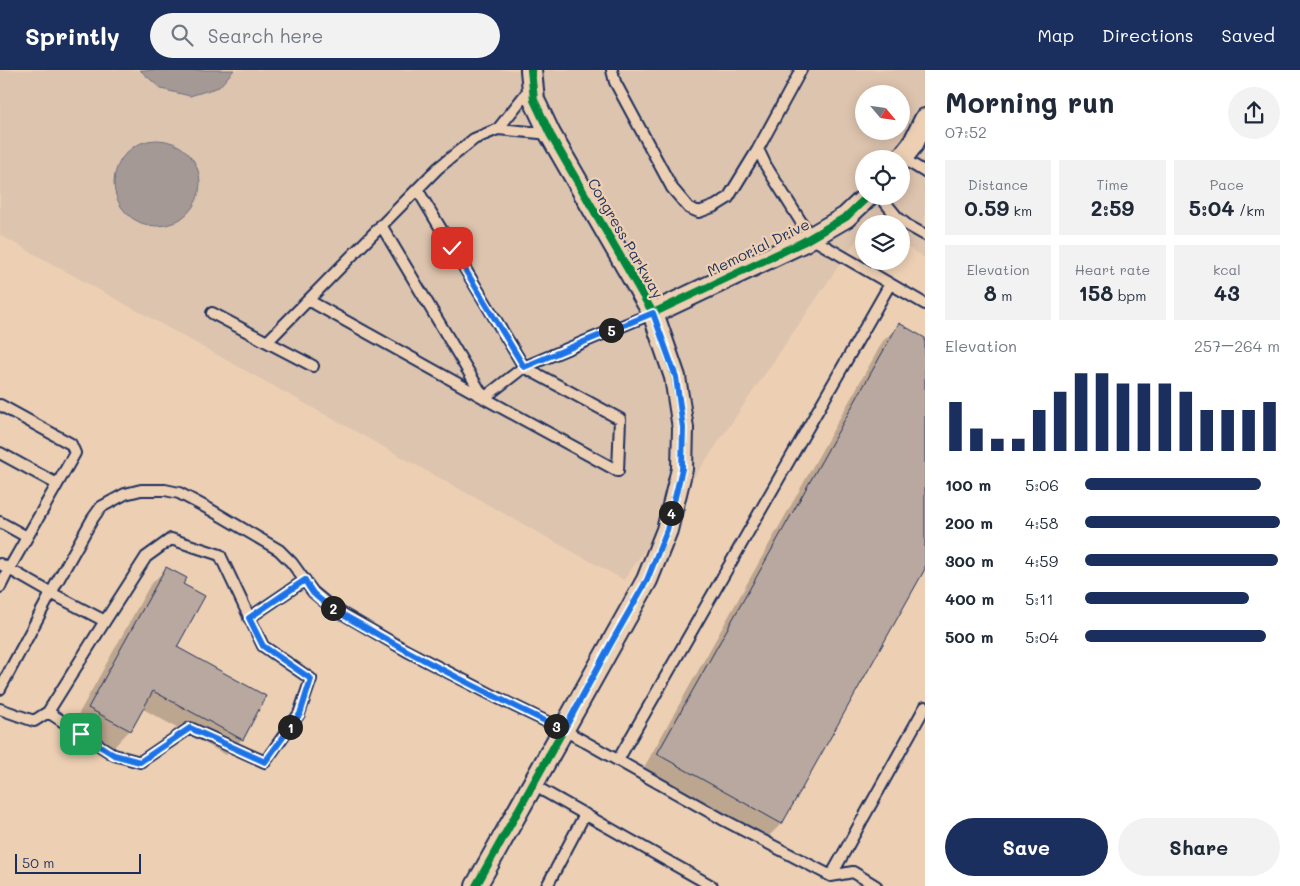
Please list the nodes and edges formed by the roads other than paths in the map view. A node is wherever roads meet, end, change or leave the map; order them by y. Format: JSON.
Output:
{"nodes":[{"id":1,"x":612,"y":70,"type":"edge"},
{"id":2,"x":801,"y":70,"type":"edge"},
{"id":3,"x":532,"y":78,"type":"edge"},
{"id":4,"x":925,"y":119,"type":"edge"},
{"id":5,"x":498,"y":129,"type":"junction"},
{"id":6,"x":550,"y":134,"type":"junction"},
{"id":7,"x":758,"y":149,"type":"junction"},
{"id":8,"x":908,"y":150,"type":"edge"},
{"id":9,"x":910,"y":163,"type":"edge"},
{"id":10,"x":925,"y":172,"type":"edge"},
{"id":11,"x":417,"y":189,"type":"junction"},
{"id":12,"x":859,"y":205,"type":"edge"},
{"id":13,"x":887,"y":205,"type":"edge"},
{"id":14,"x":381,"y":225,"type":"junction"},
{"id":15,"x":925,"y":236,"type":"edge"},
{"id":16,"x":811,"y":238,"type":"junction"},
{"id":17,"x":890,"y":284,"type":"junction"},
{"id":18,"x":308,"y":300,"type":"junction"},
{"id":19,"x":925,"y":304,"type":"edge"},
{"id":20,"x":212,"y":313,"type":"dead end"},
{"id":21,"x":653,"y":313,"type":"junction"},
{"id":22,"x":267,"y":342,"type":"junction"},
{"id":23,"x":313,"y":366,"type":"dead end"},
{"id":24,"x":524,"y":367,"type":"junction"},
{"id":25,"x":484,"y":398,"type":"junction"},
{"id":26,"x":0,"y":404,"type":"edge"},
{"id":27,"x":0,"y":453,"type":"edge"},
{"id":28,"x":57,"y":484,"type":"junction"},
{"id":29,"x":0,"y":522,"type":"edge"},
{"id":30,"x":27,"y":538,"type":"junction"},
{"id":31,"x":5,"y":567,"type":"edge"},
{"id":32,"x":305,"y":580,"type":"junction"},
{"id":33,"x":0,"y":587,"type":"edge"},
{"id":34,"x":51,"y":593,"type":"junction"},
{"id":35,"x":249,"y":618,"type":"junction"},
{"id":36,"x":105,"y":621,"type":"junction"},
{"id":37,"x":0,"y":689,"type":"edge"},
{"id":38,"x":925,"y":707,"type":"edge"},
{"id":39,"x":0,"y":709,"type":"edge"},
{"id":40,"x":48,"y":712,"type":"junction"},
{"id":41,"x":564,"y":730,"type":"junction"},
{"id":42,"x":618,"y":760,"type":"junction"},
{"id":43,"x":533,"y":785,"type":"junction"},
{"id":44,"x":585,"y":814,"type":"junction"},
{"id":45,"x":831,"y":876,"type":"junction"},
{"id":46,"x":476,"y":886,"type":"edge"},
{"id":47,"x":547,"y":886,"type":"edge"},
{"id":48,"x":712,"y":886,"type":"edge"},
{"id":49,"x":876,"y":886,"type":"edge"}],
"edges":[{"from":1,"to":7,"type":"lane"},
{"from":2,"to":7,"type":"lane"},
{"from":3,"to":5,"type":"lane"},
{"from":3,"to":6,"type":"street","name":"Congress Parkway"},
{"from":4,"to":8,"type":"street"},
{"from":5,"to":6,"type":"lane"},
{"from":5,"to":11,"type":"lane"},
{"from":6,"to":21,"type":"street","name":"Congress Parkway"},
{"from":7,"to":16,"type":"lane"},
{"from":9,"to":10,"type":"lane"},
{"from":11,"to":14,"type":"lane"},
{"from":11,"to":24,"type":"lane"},
{"from":12,"to":16,"type":"street","name":"Memorial Drive"},
{"from":13,"to":15,"type":"lane"},
{"from":14,"to":18,"type":"lane"},
{"from":14,"to":25,"type":"lane"},
{"from":16,"to":17,"type":"lane"},
{"from":16,"to":21,"type":"street","name":"Memorial Drive"},
{"from":17,"to":19,"type":"lane"},
{"from":17,"to":42,"type":"lane"},
{"from":18,"to":22,"type":"lane"},
{"from":18,"to":25,"type":"lane"},
{"from":20,"to":22,"type":"lane"},
{"from":21,"to":24,"type":"lane"},
{"from":21,"to":41,"type":"street","name":"Congress Parkway"},
{"from":22,"to":23,"type":"lane"},
{"from":24,"to":25,"type":"lane"},
{"from":24,"to":25,"type":"lane"},
{"from":26,"to":28,"type":"lane"},
{"from":27,"to":28,"type":"lane"},
{"from":28,"to":30,"type":"lane"},
{"from":29,"to":30,"type":"lane"},
{"from":30,"to":31,"type":"lane"},
{"from":31,"to":33,"type":"lane"},
{"from":31,"to":34,"type":"lane"},
{"from":32,"to":34,"type":"lane"},
{"from":32,"to":35,"type":"lane"},
{"from":32,"to":41,"type":"lane"},
{"from":34,"to":36,"type":"lane"},
{"from":34,"to":37,"type":"lane"},
{"from":35,"to":36,"type":"lane"},
{"from":35,"to":40,"type":"lane"},
{"from":36,"to":40,"type":"lane"},
{"from":38,"to":45,"type":"lane"},
{"from":39,"to":40,"type":"lane"},
{"from":41,"to":42,"type":"lane"},
{"from":41,"to":43,"type":"street","name":"Congress Parkway"},
{"from":42,"to":45,"type":"lane"},
{"from":43,"to":44,"type":"lane"},
{"from":43,"to":46,"type":"street","name":"Congress Parkway"},
{"from":44,"to":47,"type":"lane"},
{"from":44,"to":48,"type":"lane"},
{"from":45,"to":49,"type":"lane"}]}
